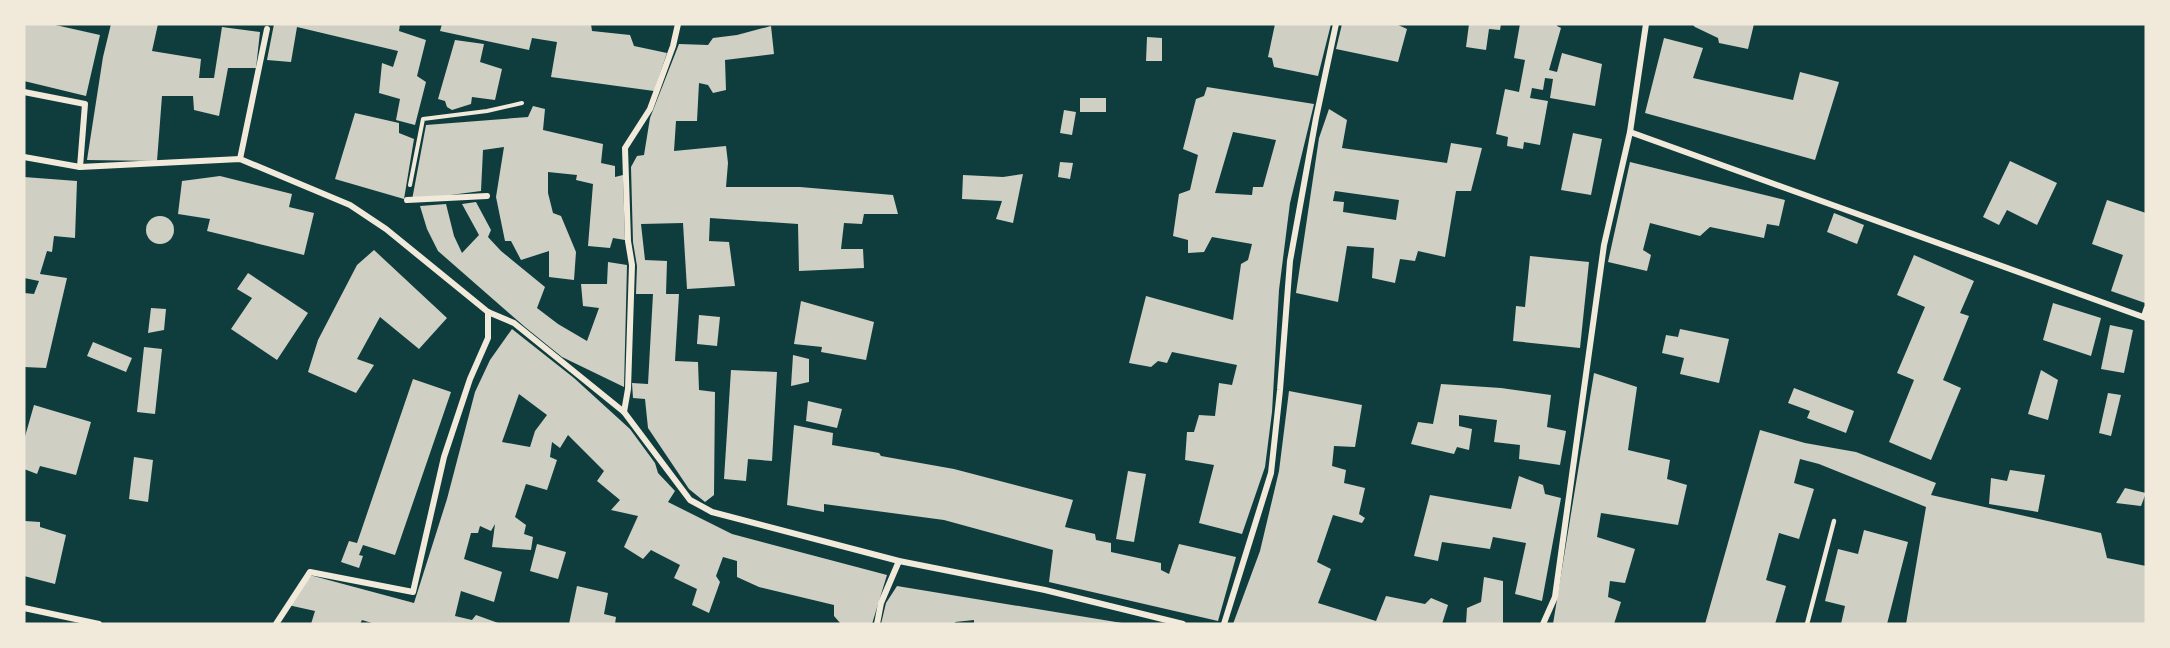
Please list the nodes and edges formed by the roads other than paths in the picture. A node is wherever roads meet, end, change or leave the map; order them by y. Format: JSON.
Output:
{"nodes":[{"id":1,"x":678,"y":24,"type":"edge"},
{"id":2,"x":1336,"y":24,"type":"edge"},
{"id":3,"x":1646,"y":24,"type":"edge"},
{"id":4,"x":267,"y":29,"type":"dead end"},
{"id":5,"x":24,"y":92,"type":"edge"},
{"id":6,"x":1630,"y":132,"type":"junction"},
{"id":7,"x":24,"y":157,"type":"edge"},
{"id":8,"x":240,"y":159,"type":"junction"},
{"id":9,"x":80,"y":167,"type":"junction"},
{"id":10,"x":487,"y":196,"type":"dead end"},
{"id":11,"x":407,"y":200,"type":"road end"},
{"id":12,"x":2146,"y":308,"type":"edge"},
{"id":13,"x":488,"y":312,"type":"junction"},
{"id":14,"x":2144,"y":317,"type":"edge"},
{"id":15,"x":624,"y":412,"type":"junction"},
{"id":16,"x":1834,"y":521,"type":"dead end"},
{"id":17,"x":899,"y":561,"type":"junction"},
{"id":18,"x":24,"y":608,"type":"edge"},
{"id":19,"x":99,"y":624,"type":"edge"},
{"id":20,"x":276,"y":624,"type":"edge"},
{"id":21,"x":877,"y":624,"type":"edge"},
{"id":22,"x":1183,"y":624,"type":"edge"},
{"id":23,"x":1224,"y":624,"type":"edge"},
{"id":24,"x":1543,"y":624,"type":"edge"},
{"id":25,"x":1807,"y":624,"type":"edge"}],
"edges":[{"from":1,"to":15,"type":"street"},
{"from":2,"to":23,"type":"street"},
{"from":3,"to":6,"type":"street"},
{"from":4,"to":8,"type":"street"},
{"from":5,"to":9,"type":"street"},
{"from":6,"to":14,"type":"street"},
{"from":6,"to":24,"type":"street"},
{"from":7,"to":9,"type":"street"},
{"from":8,"to":9,"type":"street"},
{"from":8,"to":13,"type":"street"},
{"from":10,"to":11,"type":"street"},
{"from":12,"to":14,"type":"lane"},
{"from":13,"to":15,"type":"street"},
{"from":13,"to":20,"type":"street"},
{"from":15,"to":17,"type":"street"},
{"from":16,"to":25,"type":"lane"},
{"from":17,"to":21,"type":"street"},
{"from":17,"to":22,"type":"street"},
{"from":18,"to":19,"type":"street"}]}
